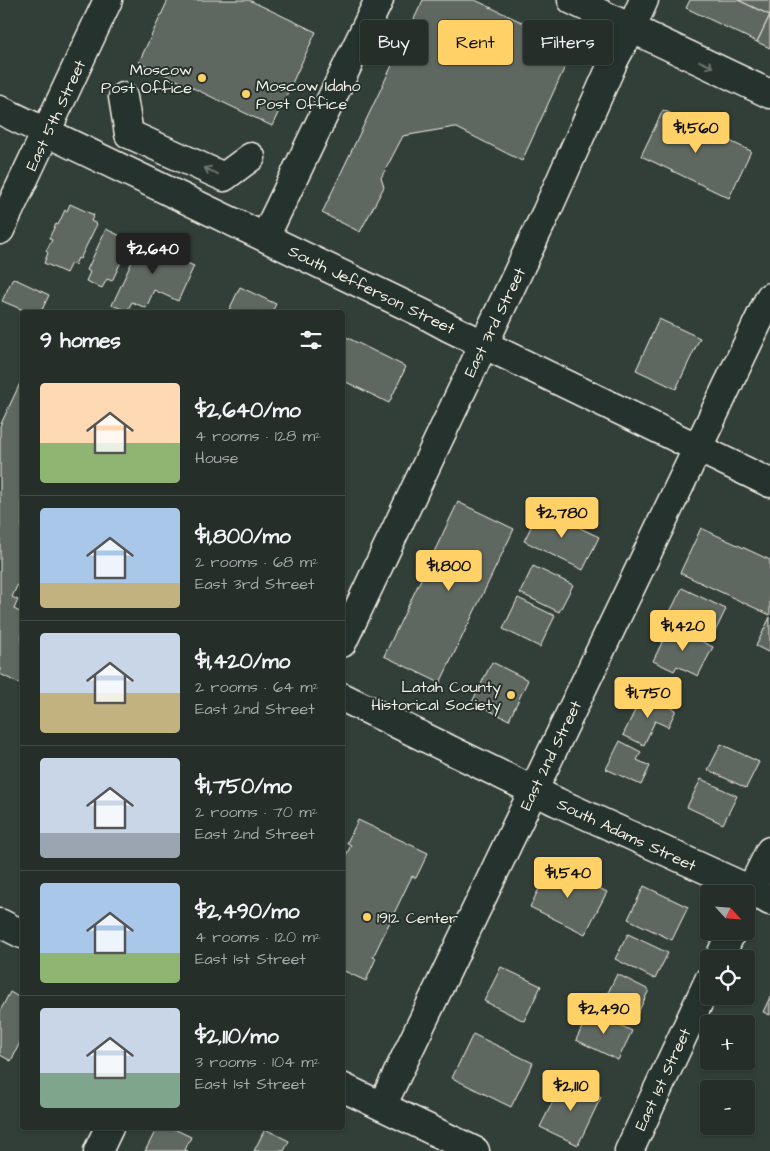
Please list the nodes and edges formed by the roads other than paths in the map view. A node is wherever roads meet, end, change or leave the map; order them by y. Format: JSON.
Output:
{"nodes":[{"id":1,"x":108,"y":0,"type":"edge"},
{"id":2,"x":379,"y":0,"type":"edge"},
{"id":3,"x":572,"y":0,"type":"edge"},
{"id":4,"x":644,"y":0,"type":"edge"},
{"id":5,"x":630,"y":29,"type":"junction"},
{"id":6,"x":770,"y":94,"type":"edge"},
{"id":7,"x":123,"y":97,"type":"dead end"},
{"id":8,"x":0,"y":110,"type":"edge"},
{"id":9,"x":47,"y":133,"type":"junction"},
{"id":10,"x":251,"y":157,"type":"dead end"},
{"id":11,"x":0,"y":230,"type":"edge"},
{"id":12,"x":266,"y":237,"type":"junction"},
{"id":13,"x":770,"y":297,"type":"edge"},
{"id":14,"x":484,"y":344,"type":"junction"},
{"id":15,"x":697,"y":448,"type":"junction"},
{"id":16,"x":770,"y":484,"type":"edge"},
{"id":17,"x":345,"y":638,"type":"edge"},
{"id":18,"x":345,"y":698,"type":"edge"},
{"id":19,"x":534,"y":790,"type":"junction"},
{"id":20,"x":770,"y":851,"type":"edge"},
{"id":21,"x":756,"y":897,"type":"edge"},
{"id":22,"x":0,"y":923,"type":"edge"},
{"id":23,"x":20,"y":933,"type":"edge"},
{"id":24,"x":700,"y":999,"type":"edge"},
{"id":25,"x":345,"y":1088,"type":"edge"},
{"id":26,"x":382,"y":1106,"type":"junction"},
{"id":27,"x":108,"y":1130,"type":"edge"},
{"id":28,"x":98,"y":1151,"type":"edge"},
{"id":29,"x":475,"y":1151,"type":"edge"},
{"id":30,"x":628,"y":1151,"type":"edge"}],
"edges":[{"from":1,"to":9,"type":"main road","name":"East 5th Street"},
{"from":2,"to":12,"type":"main road"},
{"from":3,"to":5,"type":"main road"},
{"from":4,"to":5,"type":"main road","name":"East 3rd Street"},
{"from":5,"to":6,"type":"main road","one_way":true},
{"from":5,"to":14,"type":"main road","name":"East 3rd Street"},
{"from":10,"to":7,"type":"main road","one_way":true},
{"from":8,"to":9,"type":"main road","name":"South Jefferson Street"},
{"from":9,"to":11,"type":"main road","name":"East 5th Street"},
{"from":9,"to":12,"type":"main road","name":"South Jefferson Street"},
{"from":12,"to":14,"type":"main road","name":"South Jefferson Street"},
{"from":13,"to":15,"type":"main road","name":"East 2nd Street"},
{"from":14,"to":15,"type":"main road","name":"South Jefferson Street"},
{"from":14,"to":17,"type":"main road","name":"East 3rd Street"},
{"from":15,"to":16,"type":"main road","name":"South Jefferson Street"},
{"from":15,"to":19,"type":"main road","name":"East 2nd Street"},
{"from":18,"to":19,"type":"main road","name":"South Adams Street"},
{"from":19,"to":21,"type":"main road","name":"South Adams Street"},
{"from":19,"to":26,"type":"main road","name":"East 2nd Street"},
{"from":20,"to":21,"type":"main road"},
{"from":22,"to":23,"type":"main road"},
{"from":24,"to":30,"type":"main road","name":"East 1st Street"},
{"from":25,"to":26,"type":"main road"},
{"from":26,"to":29,"type":"main road"},
{"from":27,"to":28,"type":"main road"}]}
